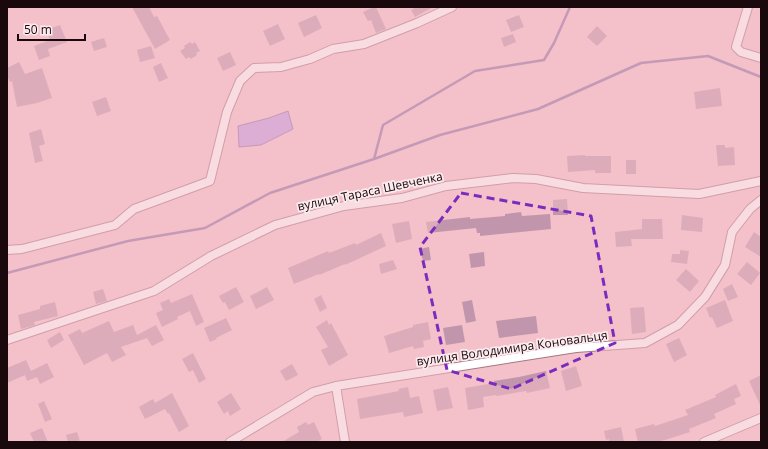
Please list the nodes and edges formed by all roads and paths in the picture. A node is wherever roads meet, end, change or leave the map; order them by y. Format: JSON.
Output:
{"nodes":[{"id":1,"x":452,"y":7,"type":"edge"},
{"id":2,"x":748,"y":7,"type":"edge"},
{"id":3,"x":761,"y":58,"type":"edge"},
{"id":4,"x":761,"y":180,"type":"edge"},
{"id":5,"x":761,"y":200,"type":"edge"},
{"id":6,"x":7,"y":250,"type":"edge"},
{"id":7,"x":7,"y":340,"type":"edge"},
{"id":8,"x":336,"y":386,"type":"junction"},
{"id":9,"x":761,"y":418,"type":"edge"},
{"id":10,"x":230,"y":442,"type":"edge"},
{"id":11,"x":345,"y":442,"type":"edge"},
{"id":12,"x":704,"y":442,"type":"edge"}],
"edges":[{"from":1,"to":6,"type":"street"},
{"from":2,"to":3,"type":"street"},
{"from":4,"to":7,"type":"street","name":"вулиця Тараса Шевченка"},
{"from":5,"to":8,"type":"street","name":"вулиця Володимира Коновальця"},
{"from":8,"to":10,"type":"street","name":"вулиця Володимира Коновальця"},
{"from":8,"to":11,"type":"street"},
{"from":9,"to":12,"type":"street"}]}
